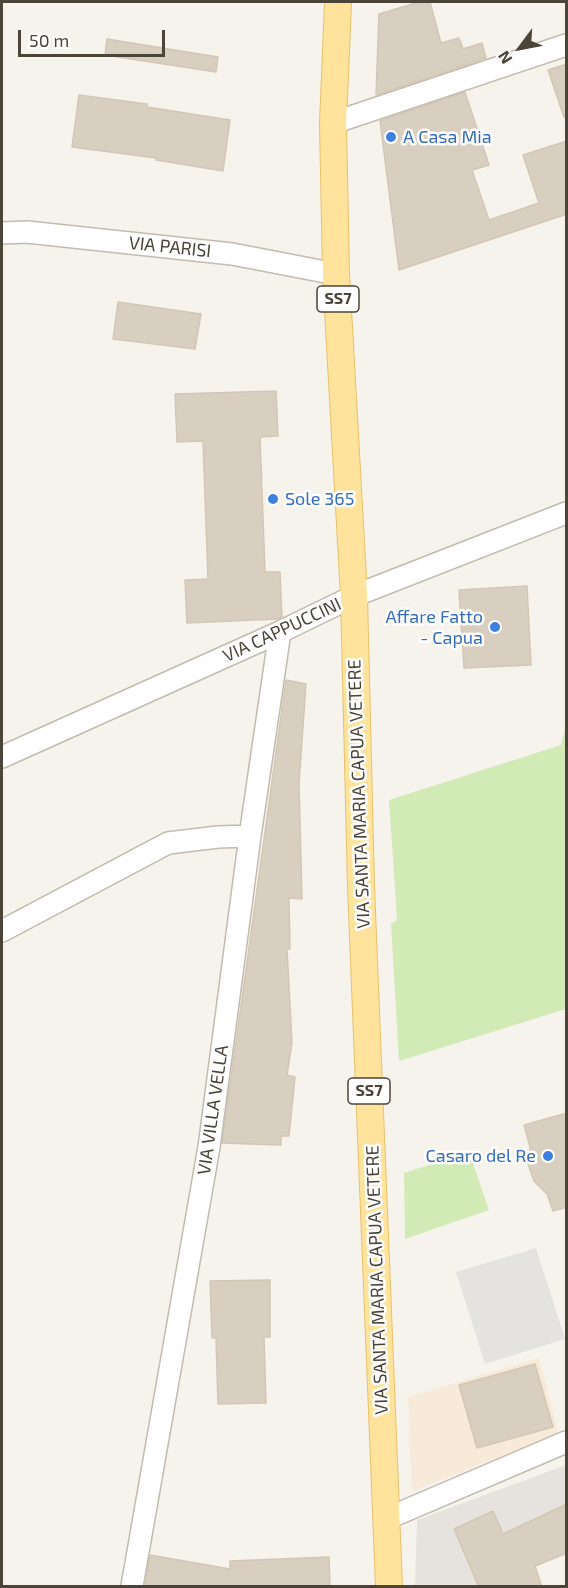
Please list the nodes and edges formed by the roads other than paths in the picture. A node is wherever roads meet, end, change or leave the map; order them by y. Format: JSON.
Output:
{"nodes":[{"id":1,"x":338,"y":2,"type":"edge"},
{"id":2,"x":567,"y":45,"type":"edge"},
{"id":3,"x":333,"y":123,"type":"junction"},
{"id":4,"x":2,"y":233,"type":"edge"},
{"id":5,"x":336,"y":274,"type":"junction"},
{"id":6,"x":567,"y":513,"type":"edge"},
{"id":7,"x":354,"y":596,"type":"junction"},
{"id":8,"x":280,"y":632,"type":"junction"},
{"id":9,"x":2,"y":756,"type":"edge"},
{"id":10,"x":250,"y":836,"type":"junction"},
{"id":11,"x":2,"y":930,"type":"edge"},
{"id":12,"x":567,"y":1442,"type":"edge"},
{"id":13,"x":386,"y":1519,"type":"junction"},
{"id":14,"x":132,"y":1587,"type":"edge"},
{"id":15,"x":389,"y":1587,"type":"edge"}],
"edges":[{"from":1,"to":3,"type":"main road","name":"VIA SANTA MARIA CAPUA VETERE","number":"SS7"},
{"from":2,"to":3,"type":"street"},
{"from":3,"to":5,"type":"main road","name":"VIA SANTA MARIA CAPUA VETERE","number":"SS7"},
{"from":4,"to":5,"type":"street","name":"VIA PARISI"},
{"from":5,"to":7,"type":"main road","name":"VIA SANTA MARIA CAPUA VETERE","number":"SS7"},
{"from":6,"to":7,"type":"street","name":"VIA CAPPUCCINI"},
{"from":7,"to":8,"type":"street","name":"VIA CAPPUCCINI"},
{"from":7,"to":13,"type":"main road","name":"VIA SANTA MARIA CAPUA VETERE","number":"SS7"},
{"from":8,"to":9,"type":"street","name":"VIA CAPPUCCINI"},
{"from":8,"to":10,"type":"street","name":"VIA VILLA VELLA"},
{"from":10,"to":11,"type":"street"},
{"from":10,"to":14,"type":"street","name":"VIA VILLA VELLA"},
{"from":12,"to":13,"type":"street"},
{"from":13,"to":15,"type":"main road","name":"VIA SANTA MARIA CAPUA VETERE","number":"SS7"}]}
